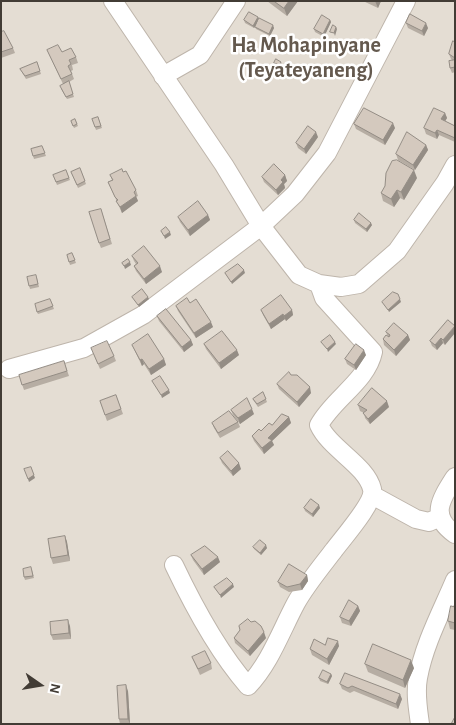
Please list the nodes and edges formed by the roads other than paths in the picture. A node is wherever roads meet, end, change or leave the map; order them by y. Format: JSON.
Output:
{"nodes":[{"id":1,"x":113,"y":1,"type":"edge"},
{"id":2,"x":236,"y":1,"type":"edge"},
{"id":3,"x":406,"y":1,"type":"edge"},
{"id":4,"x":163,"y":76,"type":"junction"},
{"id":5,"x":455,"y":165,"type":"edge"},
{"id":6,"x":261,"y":226,"type":"junction"},
{"id":7,"x":319,"y":284,"type":"junction"},
{"id":8,"x":9,"y":369,"type":"dead end"},
{"id":9,"x":455,"y":477,"type":"edge"},
{"id":10,"x":372,"y":495,"type":"junction"},
{"id":11,"x":440,"y":517,"type":"junction"},
{"id":12,"x":455,"y":534,"type":"edge"},
{"id":13,"x":174,"y":565,"type":"dead end"},
{"id":14,"x":455,"y":580,"type":"edge"},
{"id":15,"x":420,"y":724,"type":"edge"}],
"edges":[{"from":1,"to":4,"type":"street"},
{"from":2,"to":4,"type":"street"},
{"from":3,"to":6,"type":"street"},
{"from":4,"to":6,"type":"street"},
{"from":5,"to":7,"type":"street"},
{"from":6,"to":7,"type":"street"},
{"from":6,"to":8,"type":"street"},
{"from":7,"to":10,"type":"street"},
{"from":9,"to":11,"type":"street"},
{"from":10,"to":11,"type":"street"},
{"from":10,"to":13,"type":"street"},
{"from":11,"to":12,"type":"street"},
{"from":14,"to":15,"type":"street"}]}
